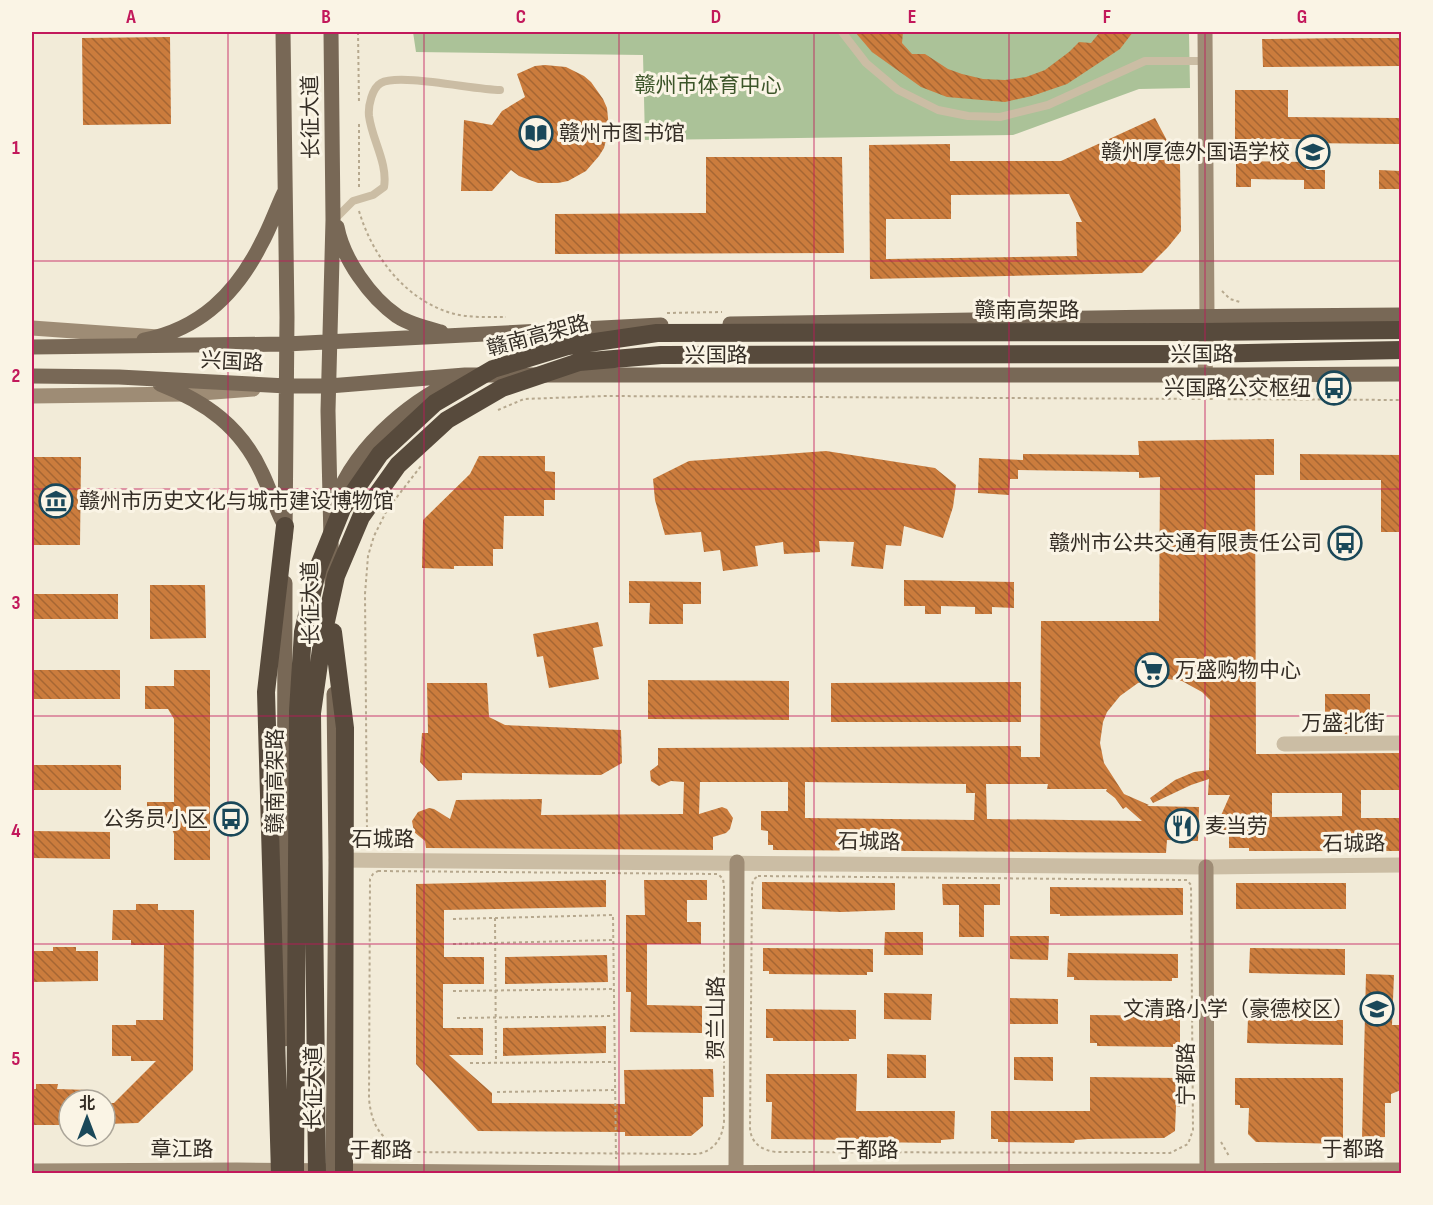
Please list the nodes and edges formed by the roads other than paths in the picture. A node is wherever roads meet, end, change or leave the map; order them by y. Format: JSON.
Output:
{"nodes":[{"id":1,"x":283,"y":32,"type":"edge"},
{"id":2,"x":331,"y":32,"type":"edge"},
{"id":3,"x":842,"y":32,"type":"edge"},
{"id":4,"x":1205,"y":32,"type":"edge"},
{"id":5,"x":1205,"y":61,"type":"junction"},
{"id":6,"x":500,"y":90,"type":"dead end"},
{"id":7,"x":285,"y":192,"type":"junction"},
{"id":8,"x":334,"y":220,"type":"junction"},
{"id":9,"x":1401,"y":315,"type":"edge"},
{"id":10,"x":1207,"y":316,"type":"junction"},
{"id":11,"x":32,"y":328,"type":"edge"},
{"id":12,"x":1401,"y":330,"type":"edge"},
{"id":13,"x":482,"y":335,"type":"junction"},
{"id":14,"x":159,"y":337,"type":"junction"},
{"id":15,"x":330,"y":341,"type":"junction"},
{"id":16,"x":286,"y":344,"type":"junction"},
{"id":17,"x":32,"y":347,"type":"edge"},
{"id":18,"x":118,"y":347,"type":"junction"},
{"id":19,"x":1401,"y":350,"type":"edge"},
{"id":20,"x":1401,"y":374,"type":"edge"},
{"id":21,"x":465,"y":375,"type":"junction"},
{"id":22,"x":1205,"y":375,"type":"junction"},
{"id":23,"x":32,"y":376,"type":"edge"},
{"id":24,"x":119,"y":377,"type":"junction"},
{"id":25,"x":287,"y":386,"type":"junction"},
{"id":26,"x":329,"y":386,"type":"junction"},
{"id":27,"x":188,"y":394,"type":"junction"},
{"id":28,"x":32,"y":396,"type":"edge"},
{"id":29,"x":330,"y":522,"type":"junction"},
{"id":30,"x":285,"y":526,"type":"junction"},
{"id":31,"x":333,"y":632,"type":"junction"},
{"id":32,"x":1401,"y":743,"type":"edge"},
{"id":33,"x":1284,"y":744,"type":"dead end"},
{"id":34,"x":336,"y":860,"type":"junction"},
{"id":35,"x":737,"y":862,"type":"junction"},
{"id":36,"x":1401,"y":865,"type":"edge"},
{"id":37,"x":1206,"y":867,"type":"junction"},
{"id":38,"x":1401,"y":1170,"type":"edge"},
{"id":39,"x":32,"y":1171,"type":"edge"},
{"id":40,"x":736,"y":1172,"type":"edge"},
{"id":41,"x":1207,"y":1172,"type":"edge"},
{"id":42,"x":286,"y":1173,"type":"edge"},
{"id":43,"x":332,"y":1173,"type":"edge"},
{"id":44,"x":616,"y":1173,"type":"edge"}],
"edges":[{"from":1,"to":7,"type":"main road","name":"长征大道"},
{"from":2,"to":8,"type":"main road","name":"长征大道"},
{"from":3,"to":5,"type":"lane"},
{"from":4,"to":5,"type":"street"},
{"from":5,"to":10,"type":"street"},
{"from":6,"to":8,"type":"lane"},
{"from":7,"to":14,"type":"main road"},
{"from":7,"to":16,"type":"main road","name":"长征大道"},
{"from":8,"to":13,"type":"main road"},
{"from":8,"to":15,"type":"main road","name":"长征大道"},
{"from":9,"to":10,"type":"main road","name":"兴国路"},
{"from":10,"to":13,"type":"main road","name":"兴国路"},
{"from":10,"to":22,"type":"street"},
{"from":11,"to":14,"type":"street"},
{"from":12,"to":42,"type":"highway","name":"赣南高架路","bridge":true},
{"from":13,"to":15,"type":"main road","name":"兴国路"},
{"from":14,"to":16,"type":"street"},
{"from":14,"to":18,"type":"main road"},
{"from":15,"to":16,"type":"main road","name":"兴国路"},
{"from":15,"to":26,"type":"main road","name":"长征大道"},
{"from":16,"to":18,"type":"main road","name":"兴国路"},
{"from":16,"to":25,"type":"main road","name":"长征大道"},
{"from":17,"to":18,"type":"main road","name":"兴国路"},
{"from":19,"to":43,"type":"highway","name":"赣南高架路","bridge":true},
{"from":20,"to":22,"type":"main road","name":"兴国路"},
{"from":21,"to":22,"type":"main road","name":"兴国路"},
{"from":21,"to":26,"type":"main road","name":"兴国路"},
{"from":21,"to":29,"type":"main road"},
{"from":23,"to":24,"type":"main road","name":"兴国路"},
{"from":24,"to":25,"type":"main road","name":"兴国路"},
{"from":24,"to":27,"type":"main road"},
{"from":25,"to":26,"type":"main road","name":"兴国路"},
{"from":25,"to":27,"type":"street"},
{"from":25,"to":30,"type":"main road","name":"长征大道"},
{"from":26,"to":29,"type":"main road","name":"长征大道"},
{"from":27,"to":28,"type":"street"},
{"from":27,"to":30,"type":"main road"},
{"from":29,"to":31,"type":"main road","name":"长征大道"},
{"from":30,"to":42,"type":"highway","bridge":true},
{"from":31,"to":34,"type":"main road","name":"长征大道"},
{"from":31,"to":43,"type":"highway","bridge":true},
{"from":32,"to":33,"type":"street","name":"万盛北街"},
{"from":34,"to":35,"type":"street","name":"石城路"},
{"from":34,"to":43,"type":"main road","name":"长征大道"},
{"from":35,"to":37,"type":"street","name":"石城路"},
{"from":35,"to":40,"type":"street","name":"贺兰山路"},
{"from":36,"to":37,"type":"street","name":"石城路"},
{"from":37,"to":41,"type":"street","name":"宁都路"},
{"from":38,"to":41,"type":"street","name":"于都路"},
{"from":39,"to":42,"type":"street","name":"章江路"},
{"from":40,"to":41,"type":"street","name":"于都路"},
{"from":40,"to":44,"type":"street","name":"于都路"},
{"from":42,"to":43,"type":"street","name":"章江路"},
{"from":43,"to":44,"type":"street","name":"于都路"}]}
